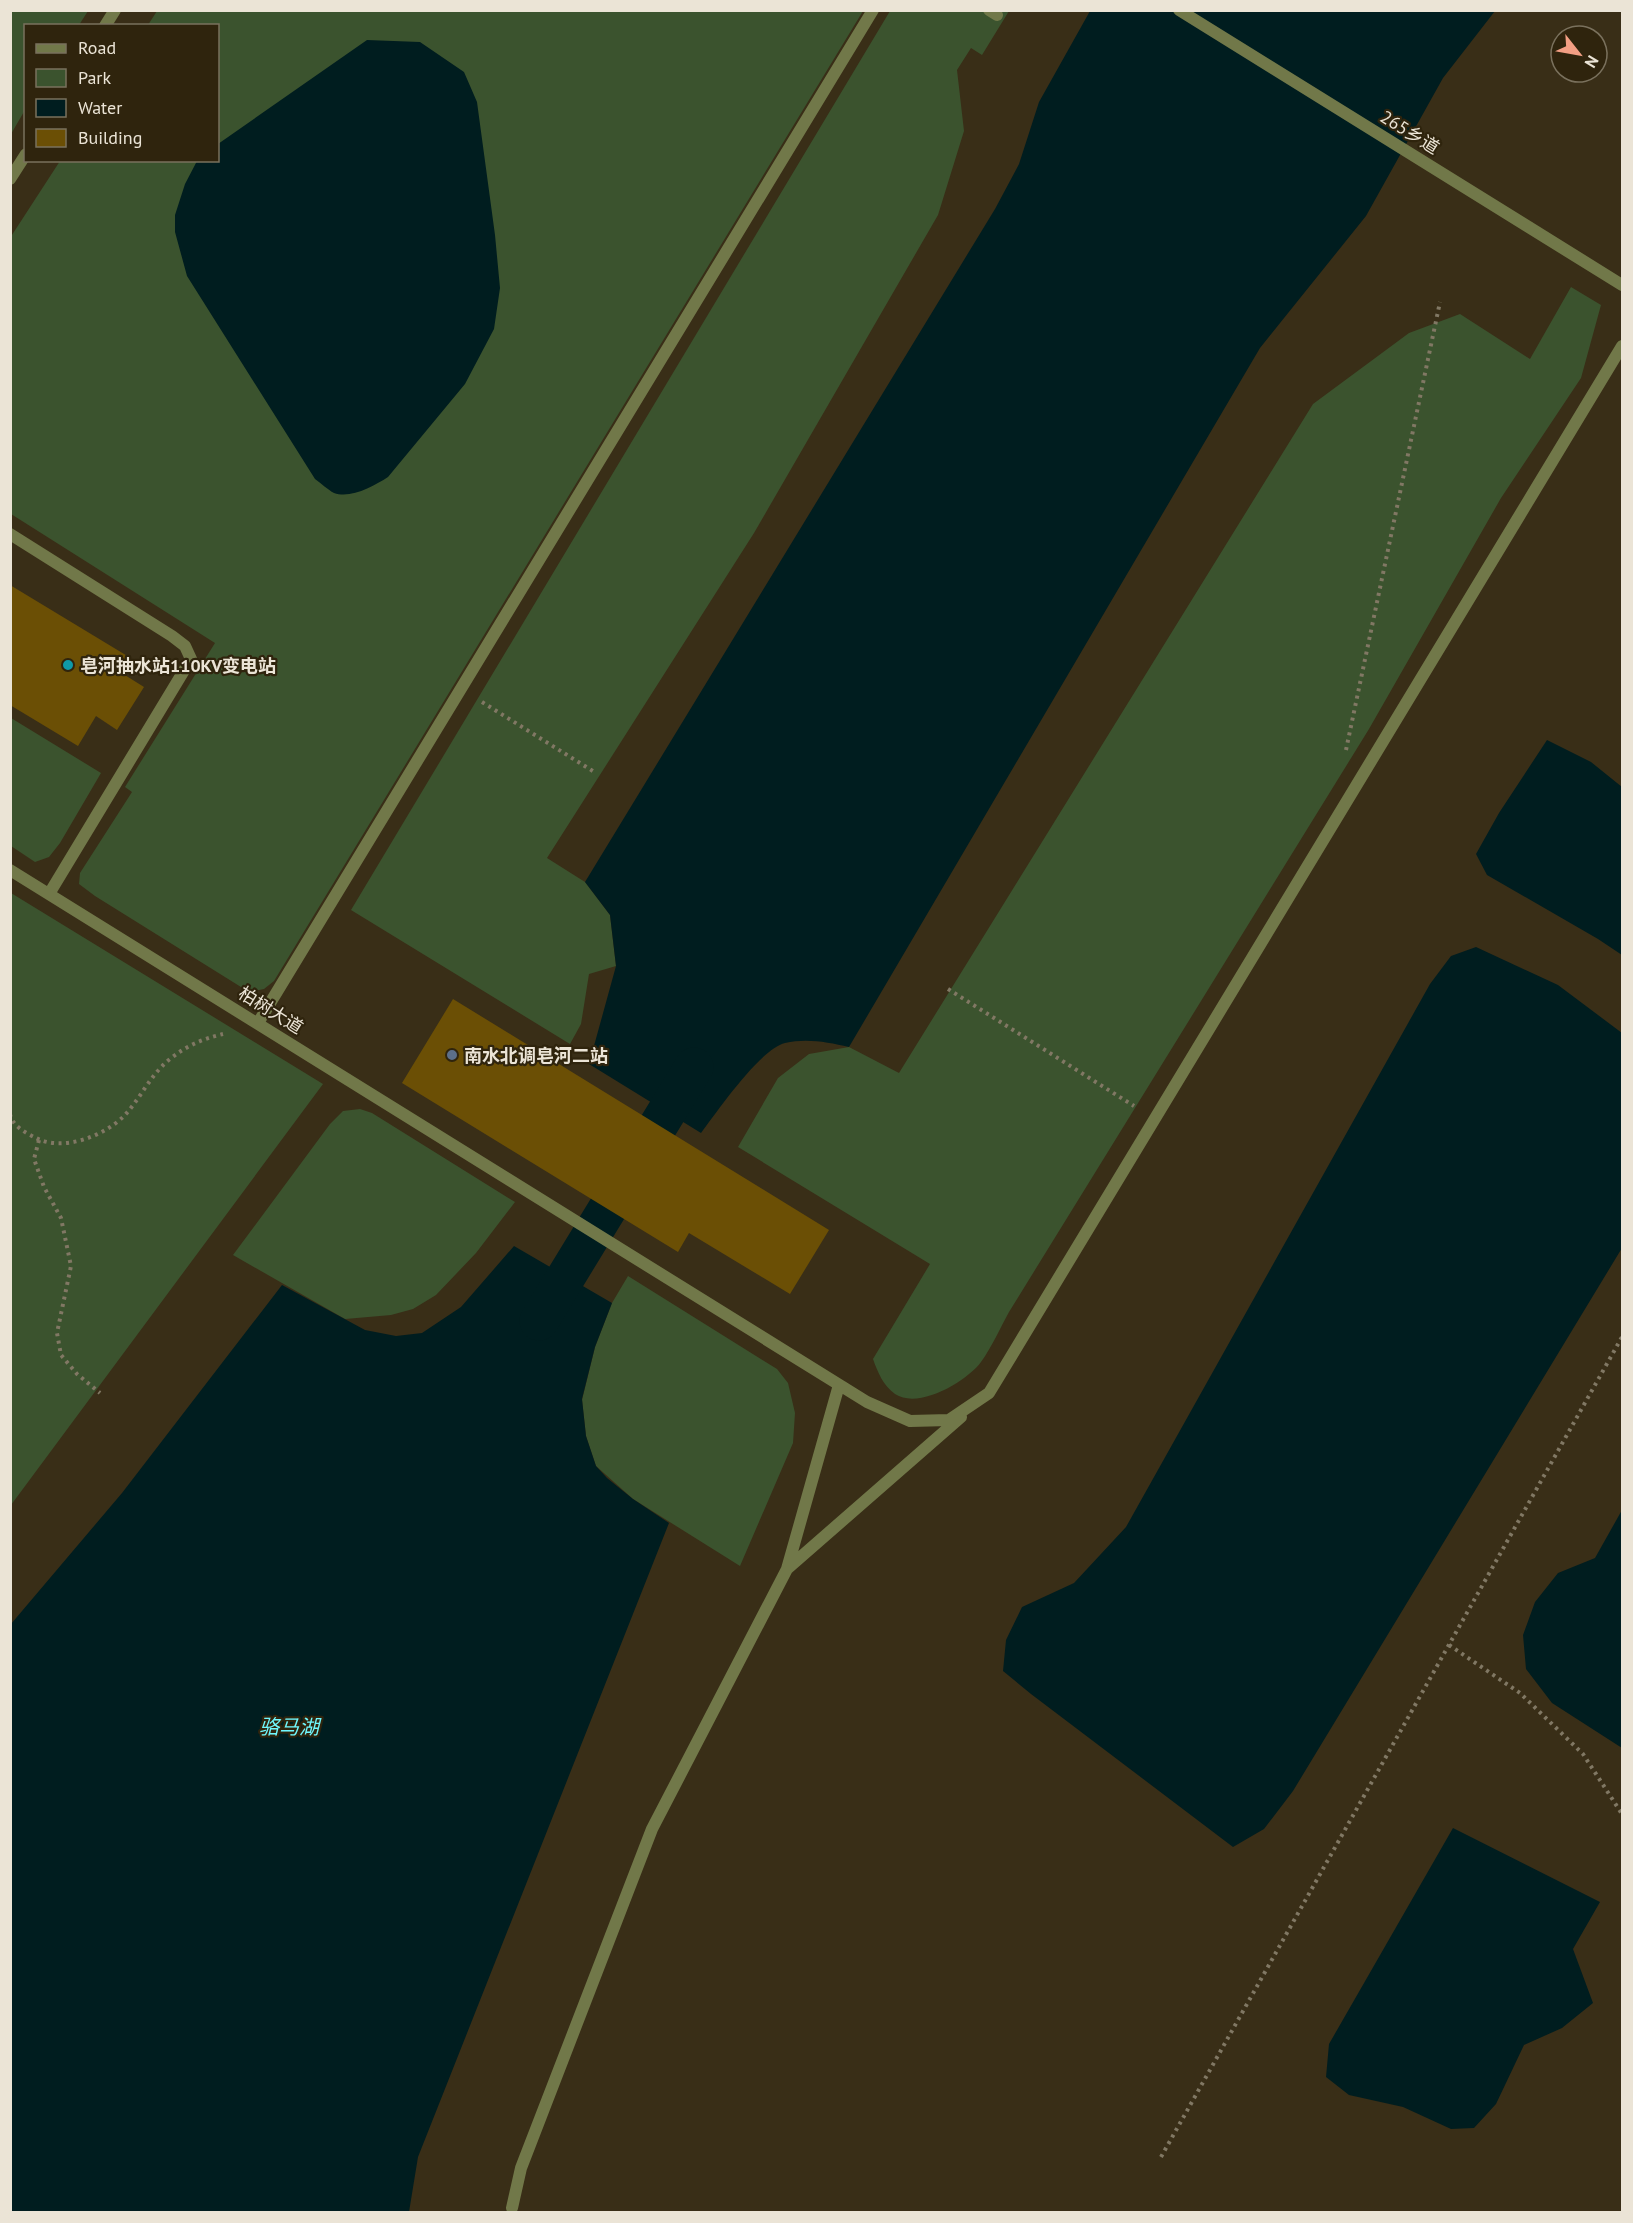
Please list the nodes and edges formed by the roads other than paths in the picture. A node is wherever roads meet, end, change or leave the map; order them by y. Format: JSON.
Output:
{"nodes":[{"id":1,"x":115,"y":10,"type":"edge"},
{"id":2,"x":873,"y":10,"type":"edge"},
{"id":3,"x":1179,"y":10,"type":"edge"},
{"id":4,"x":106,"y":24,"type":"edge"},
{"id":5,"x":24,"y":157,"type":"edge"},
{"id":6,"x":10,"y":178,"type":"edge"},
{"id":7,"x":1623,"y":285,"type":"edge"},
{"id":8,"x":1623,"y":346,"type":"edge"},
{"id":9,"x":10,"y":534,"type":"edge"},
{"id":10,"x":10,"y":870,"type":"edge"},
{"id":11,"x":49,"y":894,"type":"junction"},
{"id":12,"x":258,"y":1023,"type":"junction"},
{"id":13,"x":839,"y":1385,"type":"junction"},
{"id":14,"x":989,"y":1393,"type":"junction"},
{"id":15,"x":787,"y":1569,"type":"junction"},
{"id":16,"x":513,"y":2208,"type":"dead end"}],
"edges":[{"from":1,"to":4,"type":"street"},
{"from":2,"to":12,"type":"street"},
{"from":3,"to":7,"type":"street","name":"265乡道"},
{"from":5,"to":6,"type":"street"},
{"from":8,"to":14,"type":"street"},
{"from":9,"to":11,"type":"street"},
{"from":10,"to":11,"type":"street","name":"柏树大道"},
{"from":11,"to":12,"type":"street","name":"柏树大道"},
{"from":12,"to":13,"type":"street","name":"柏树大道"},
{"from":13,"to":14,"type":"street","name":"柏树大道"},
{"from":13,"to":15,"type":"street"},
{"from":14,"to":15,"type":"street"},
{"from":15,"to":16,"type":"street"}]}
